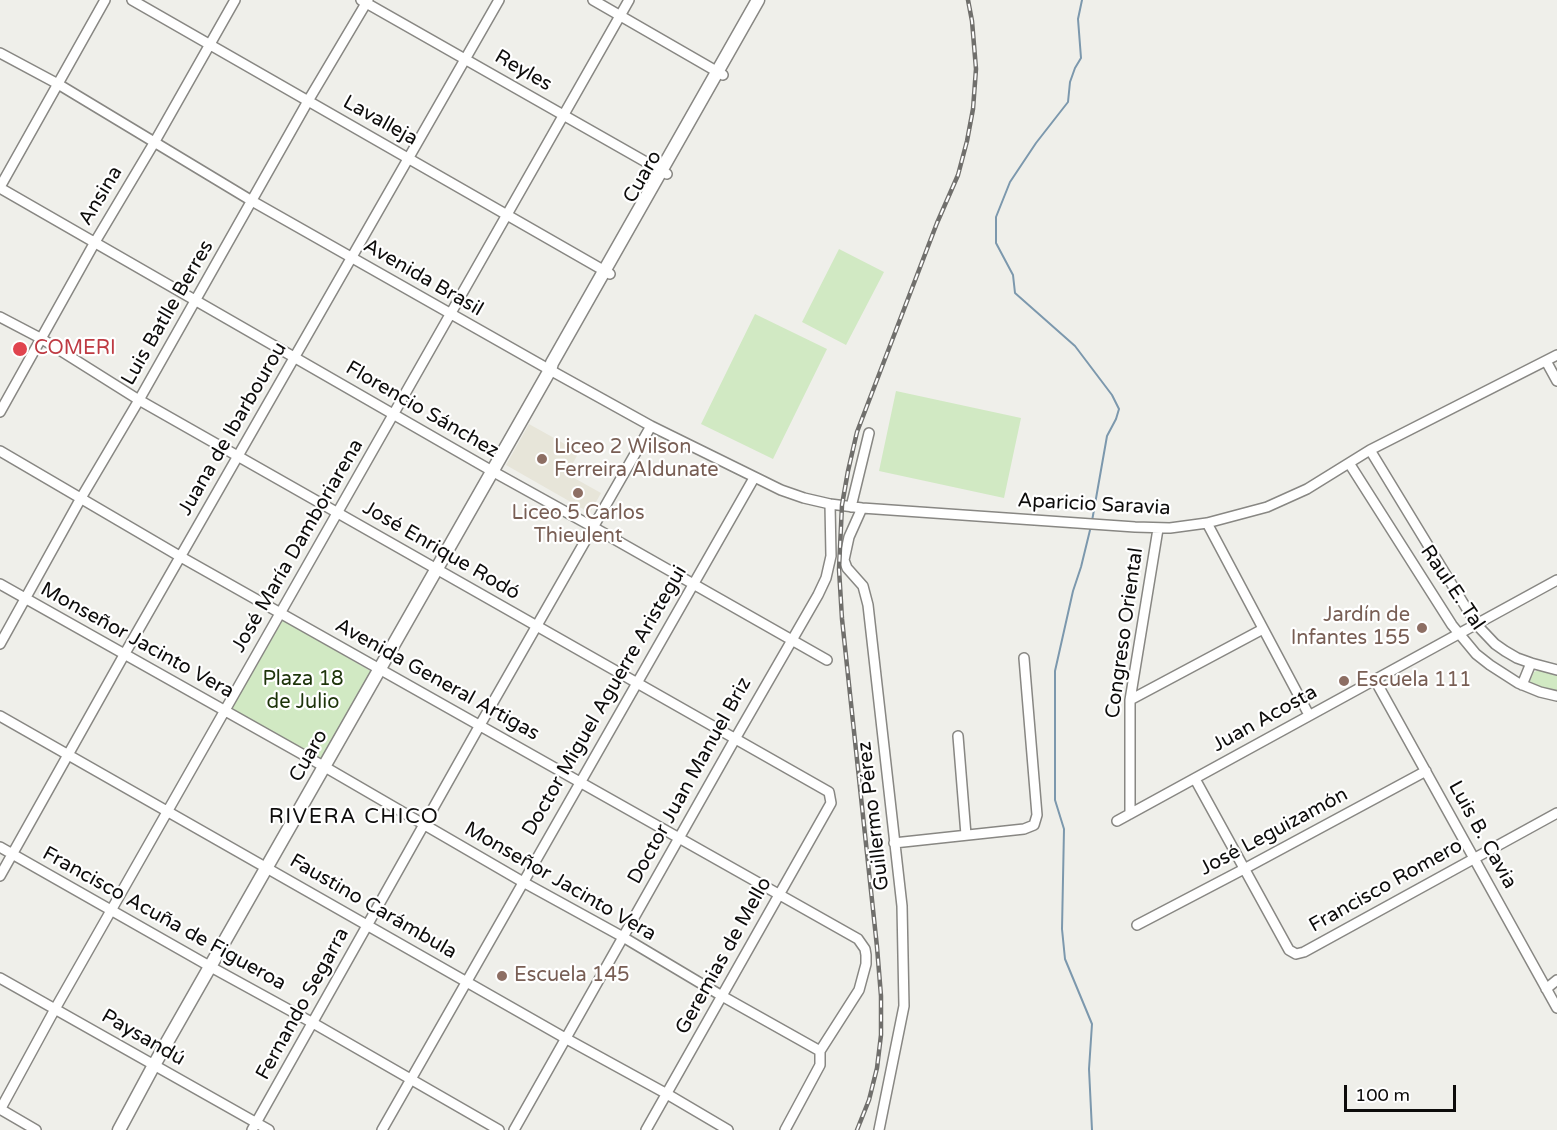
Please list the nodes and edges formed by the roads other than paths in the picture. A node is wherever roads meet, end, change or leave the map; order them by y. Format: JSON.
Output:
{"nodes":[{"id":1,"x":105,"y":0,"type":"edge"},
{"id":2,"x":132,"y":0,"type":"edge"},
{"id":3,"x":235,"y":0,"type":"edge"},
{"id":4,"x":499,"y":0,"type":"edge"},
{"id":5,"x":593,"y":0,"type":"edge"},
{"id":6,"x":629,"y":0,"type":"edge"},
{"id":7,"x":758,"y":0,"type":"edge"},
{"id":8,"x":766,"y":0,"type":"edge"},
{"id":9,"x":365,"y":1,"type":"edge"},
{"id":10,"x":620,"y":15,"type":"junction"},
{"id":11,"x":210,"y":45,"type":"junction"},
{"id":12,"x":0,"y":53,"type":"edge"},
{"id":13,"x":466,"y":59,"type":"junction"},
{"id":14,"x":721,"y":73,"type":"junction"},
{"id":15,"x":57,"y":84,"type":"junction"},
{"id":16,"x":308,"y":101,"type":"junction"},
{"id":17,"x":564,"y":116,"type":"junction"},
{"id":18,"x":154,"y":143,"type":"junction"},
{"id":19,"x":410,"y":158,"type":"junction"},
{"id":20,"x":665,"y":172,"type":"junction"},
{"id":21,"x":0,"y":188,"type":"edge"},
{"id":22,"x":252,"y":201,"type":"junction"},
{"id":23,"x":507,"y":214,"type":"junction"},
{"id":24,"x":95,"y":242,"type":"junction"},
{"id":25,"x":351,"y":257,"type":"junction"},
{"id":26,"x":608,"y":272,"type":"junction"},
{"id":27,"x":196,"y":301,"type":"junction"},
{"id":28,"x":451,"y":314,"type":"junction"},
{"id":29,"x":0,"y":317,"type":"edge"},
{"id":30,"x":42,"y":339,"type":"junction"},
{"id":31,"x":1557,"y":355,"type":"edge"},
{"id":32,"x":294,"y":358,"type":"junction"},
{"id":33,"x":1546,"y":361,"type":"junction"},
{"id":34,"x":550,"y":370,"type":"junction"},
{"id":35,"x":1557,"y":381,"type":"edge"},
{"id":36,"x":140,"y":400,"type":"junction"},
{"id":37,"x":0,"y":412,"type":"edge"},
{"id":38,"x":393,"y":415,"type":"junction"},
{"id":39,"x":651,"y":426,"type":"junction"},
{"id":40,"x":869,"y":433,"type":"dead end"},
{"id":41,"x":1370,"y":450,"type":"junction"},
{"id":42,"x":0,"y":451,"type":"edge"},
{"id":43,"x":238,"y":456,"type":"junction"},
{"id":44,"x":1349,"y":463,"type":"junction"},
{"id":45,"x":492,"y":471,"type":"junction"},
{"id":46,"x":753,"y":478,"type":"junction"},
{"id":47,"x":81,"y":498,"type":"junction"},
{"id":48,"x":830,"y":504,"type":"junction"},
{"id":49,"x":847,"y":506,"type":"junction"},
{"id":50,"x":862,"y":508,"type":"junction"},
{"id":51,"x":338,"y":513,"type":"junction"},
{"id":52,"x":1207,"y":523,"type":"junction"},
{"id":53,"x":593,"y":527,"type":"junction"},
{"id":54,"x":1158,"y":529,"type":"junction"},
{"id":55,"x":182,"y":556,"type":"junction"},
{"id":56,"x":437,"y":569,"type":"junction"},
{"id":57,"x":1557,"y":580,"type":"edge"},
{"id":58,"x":0,"y":584,"type":"edge"},
{"id":59,"x":693,"y":584,"type":"junction"},
{"id":60,"x":25,"y":599,"type":"junction"},
{"id":61,"x":281,"y":613,"type":"junction"},
{"id":62,"x":1476,"y":624,"type":"junction"},
{"id":63,"x":537,"y":627,"type":"junction"},
{"id":64,"x":1263,"y":629,"type":"junction"},
{"id":65,"x":1458,"y":633,"type":"junction"},
{"id":66,"x":791,"y":640,"type":"junction"},
{"id":67,"x":0,"y":644,"type":"edge"},
{"id":68,"x":124,"y":655,"type":"junction"},
{"id":69,"x":1024,"y":658,"type":"dead end"},
{"id":70,"x":827,"y":660,"type":"dead end"},
{"id":71,"x":1531,"y":663,"type":"junction"},
{"id":72,"x":381,"y":669,"type":"junction"},
{"id":73,"x":1557,"y":670,"type":"edge"},
{"id":74,"x":1375,"y":680,"type":"junction"},
{"id":75,"x":636,"y":682,"type":"junction"},
{"id":76,"x":1522,"y":685,"type":"junction"},
{"id":77,"x":1557,"y":696,"type":"edge"},
{"id":78,"x":1130,"y":700,"type":"junction"},
{"id":79,"x":225,"y":712,"type":"junction"},
{"id":80,"x":1309,"y":715,"type":"junction"},
{"id":81,"x":0,"y":716,"type":"edge"},
{"id":82,"x":480,"y":725,"type":"junction"},
{"id":83,"x":958,"y":736,"type":"dead end"},
{"id":84,"x":735,"y":739,"type":"junction"},
{"id":85,"x":69,"y":754,"type":"junction"},
{"id":86,"x":325,"y":767,"type":"junction"},
{"id":87,"x":1426,"y":771,"type":"junction"},
{"id":88,"x":1195,"y":779,"type":"junction"},
{"id":89,"x":580,"y":782,"type":"junction"},
{"id":90,"x":831,"y":799,"type":"joint"},
{"id":91,"x":168,"y":811,"type":"junction"},
{"id":92,"x":1557,"y":813,"type":"edge"},
{"id":93,"x":1130,"y":814,"type":"junction"},
{"id":94,"x":1117,"y":821,"type":"dead end"},
{"id":95,"x":424,"y":825,"type":"junction"},
{"id":96,"x":966,"y":835,"type":"junction"},
{"id":97,"x":680,"y":838,"type":"junction"},
{"id":98,"x":894,"y":843,"type":"junction"},
{"id":99,"x":0,"y":847,"type":"edge"},
{"id":100,"x":12,"y":854,"type":"junction"},
{"id":101,"x":1473,"y":858,"type":"junction"},
{"id":102,"x":268,"y":868,"type":"junction"},
{"id":103,"x":1244,"y":869,"type":"junction"},
{"id":104,"x":0,"y":876,"type":"edge"},
{"id":105,"x":523,"y":882,"type":"junction"},
{"id":106,"x":779,"y":895,"type":"junction"},
{"id":107,"x":111,"y":911,"type":"junction"},
{"id":108,"x":368,"y":924,"type":"junction"},
{"id":109,"x":1137,"y":925,"type":"dead end"},
{"id":110,"x":623,"y":937,"type":"junction"},
{"id":111,"x":211,"y":967,"type":"junction"},
{"id":112,"x":0,"y":978,"type":"edge"},
{"id":113,"x":1557,"y":980,"type":"edge"},
{"id":114,"x":466,"y":981,"type":"junction"},
{"id":115,"x":1546,"y":989,"type":"junction"},
{"id":116,"x":722,"y":996,"type":"junction"},
{"id":117,"x":1557,"y":1008,"type":"edge"},
{"id":118,"x":55,"y":1009,"type":"junction"},
{"id":119,"x":313,"y":1023,"type":"junction"},
{"id":120,"x":565,"y":1038,"type":"junction"},
{"id":121,"x":820,"y":1051,"type":"junction"},
{"id":122,"x":154,"y":1065,"type":"junction"},
{"id":123,"x":411,"y":1080,"type":"junction"},
{"id":124,"x":667,"y":1094,"type":"junction"},
{"id":125,"x":0,"y":1110,"type":"edge"},
{"id":126,"x":255,"y":1126,"type":"edge"},
{"id":127,"x":879,"y":1127,"type":"edge"},
{"id":128,"x":36,"y":1130,"type":"edge"},
{"id":129,"x":119,"y":1130,"type":"edge"},
{"id":130,"x":269,"y":1130,"type":"edge"},
{"id":131,"x":382,"y":1130,"type":"edge"},
{"id":132,"x":499,"y":1130,"type":"edge"},
{"id":133,"x":514,"y":1130,"type":"edge"},
{"id":134,"x":646,"y":1130,"type":"edge"},
{"id":135,"x":728,"y":1130,"type":"edge"},
{"id":136,"x":785,"y":1130,"type":"edge"},
{"id":137,"x":890,"y":1130,"type":"edge"}],
"edges":[{"from":1,"to":15,"type":"street"},
{"from":2,"to":11,"type":"street","name":"Lavalleja"},
{"from":3,"to":11,"type":"street","name":"Ansina"},
{"from":4,"to":13,"type":"street","name":"Juana de Ibarbourou"},
{"from":5,"to":10,"type":"street"},
{"from":6,"to":10,"type":"street","name":"José María Damboriarena"},
{"from":7,"to":14,"type":"street","name":"Cuaro"},
{"from":8,"to":14,"type":"street","name":"Cuaro"},
{"from":9,"to":13,"type":"street","name":"Reyles"},
{"from":9,"to":16,"type":"street","name":"Luis Batlle Berres"},
{"from":10,"to":14,"type":"street"},
{"from":10,"to":17,"type":"street","name":"José María Damboriarena"},
{"from":11,"to":16,"type":"street","name":"Lavalleja"},
{"from":11,"to":18,"type":"street","name":"Ansina"},
{"from":12,"to":15,"type":"street","name":"Avenida Brasil"},
{"from":13,"to":17,"type":"street","name":"Reyles"},
{"from":13,"to":19,"type":"street","name":"Juana de Ibarbourou"},
{"from":14,"to":20,"type":"street","name":"Cuaro"},
{"from":15,"to":18,"type":"street","name":"Avenida Brasil"},
{"from":15,"to":21,"type":"street"},
{"from":16,"to":19,"type":"street","name":"Lavalleja"},
{"from":16,"to":22,"type":"street","name":"Luis Batlle Berres"},
{"from":17,"to":20,"type":"street","name":"Reyles"},
{"from":17,"to":23,"type":"street","name":"José María Damboriarena"},
{"from":18,"to":22,"type":"street","name":"Avenida Brasil"},
{"from":18,"to":24,"type":"street","name":"Ansina"},
{"from":19,"to":23,"type":"street","name":"Lavalleja"},
{"from":19,"to":25,"type":"street","name":"Juana de Ibarbourou"},
{"from":20,"to":26,"type":"street","name":"Cuaro"},
{"from":21,"to":24,"type":"street","name":"Florencio Sánchez"},
{"from":22,"to":25,"type":"street","name":"Avenida Brasil"},
{"from":22,"to":27,"type":"street","name":"Luis Batlle Berres"},
{"from":23,"to":26,"type":"street","name":"Lavalleja"},
{"from":23,"to":28,"type":"street","name":"José María Damboriarena"},
{"from":24,"to":27,"type":"street","name":"Florencio Sánchez"},
{"from":24,"to":30,"type":"street","name":"Ansina"},
{"from":25,"to":28,"type":"street","name":"Avenida Brasil"},
{"from":25,"to":32,"type":"street","name":"Juana de Ibarbourou"},
{"from":26,"to":34,"type":"street","name":"Cuaro"},
{"from":27,"to":32,"type":"street","name":"Florencio Sánchez"},
{"from":27,"to":36,"type":"street","name":"Luis Batlle Berres"},
{"from":28,"to":34,"type":"street","name":"Avenida Brasil"},
{"from":28,"to":38,"type":"street","name":"José María Damboriarena"},
{"from":29,"to":30,"type":"street","name":"José Enrique Rodó"},
{"from":30,"to":36,"type":"street","name":"José Enrique Rodó"},
{"from":30,"to":37,"type":"street","name":"Ansina"},
{"from":31,"to":33,"type":"street","name":"Aparicio Saravia"},
{"from":32,"to":38,"type":"street","name":"Florencio Sánchez"},
{"from":32,"to":43,"type":"street","name":"Juana de Ibarbourou"},
{"from":33,"to":35,"type":"street"},
{"from":33,"to":41,"type":"street","name":"Aparicio Saravia"},
{"from":34,"to":39,"type":"street","name":"Avenida Brasil"},
{"from":34,"to":45,"type":"street","name":"Cuaro"},
{"from":36,"to":43,"type":"street","name":"José Enrique Rodó"},
{"from":36,"to":47,"type":"street","name":"Luis Batlle Berres"},
{"from":38,"to":45,"type":"street","name":"Florencio Sánchez"},
{"from":38,"to":51,"type":"street","name":"José María Damboriarena"},
{"from":39,"to":46,"type":"street","name":"Avenida Brasil"},
{"from":39,"to":53,"type":"street","name":"Fernando Segarra"},
{"from":40,"to":49,"type":"street"},
{"from":41,"to":44,"type":"street","name":"Aparicio Saravia"},
{"from":41,"to":62,"type":"street","name":"Raul E. Tal"},
{"from":42,"to":47,"type":"street","name":"Avenida General Artigas"},
{"from":43,"to":51,"type":"street","name":"José Enrique Rodó"},
{"from":43,"to":55,"type":"street","name":"Juana de Ibarbourou"},
{"from":44,"to":52,"type":"street","name":"Aparicio Saravia"},
{"from":44,"to":65,"type":"street","name":"Raul E. Tal"},
{"from":45,"to":53,"type":"street","name":"Florencio Sánchez"},
{"from":45,"to":56,"type":"street","name":"Cuaro"},
{"from":46,"to":48,"type":"street","name":"Avenida Brasil"},
{"from":46,"to":59,"type":"street","name":"Doctor Miguel Aguerre Aristegui"},
{"from":47,"to":55,"type":"street","name":"Avenida General Artigas"},
{"from":47,"to":60,"type":"street","name":"Luis Batlle Berres"},
{"from":48,"to":49,"type":"street","name":"Avenida Brasil"},
{"from":48,"to":66,"type":"street","name":"Doctor Juan Manuel Briz"},
{"from":49,"to":50,"type":"street","name":"Aparicio Saravia"},
{"from":50,"to":54,"type":"street","name":"Aparicio Saravia"},
{"from":50,"to":98,"type":"street","name":"Guillermo Pérez"},
{"from":51,"to":56,"type":"street","name":"José Enrique Rodó"},
{"from":51,"to":61,"type":"street","name":"José María Damboriarena"},
{"from":52,"to":54,"type":"street","name":"Aparicio Saravia"},
{"from":52,"to":64,"type":"street"},
{"from":53,"to":59,"type":"street","name":"Florencio Sánchez"},
{"from":53,"to":63,"type":"street","name":"Fernando Segarra"},
{"from":54,"to":78,"type":"street","name":"Congreso Oriental"},
{"from":55,"to":61,"type":"street","name":"Avenida General Artigas"},
{"from":55,"to":68,"type":"street","name":"Juana de Ibarbourou"},
{"from":56,"to":63,"type":"street","name":"José Enrique Rodó"},
{"from":56,"to":72,"type":"street","name":"Cuaro"},
{"from":57,"to":62,"type":"street","name":"Juan Acosta"},
{"from":58,"to":60,"type":"street","name":"Monseñor Jacinto Vera"},
{"from":59,"to":66,"type":"street","name":"Florencio Sánchez"},
{"from":59,"to":75,"type":"street","name":"Doctor Miguel Aguerre Aristegui"},
{"from":60,"to":67,"type":"street","name":"Luis Batlle Berres"},
{"from":60,"to":68,"type":"street","name":"Monseñor Jacinto Vera"},
{"from":61,"to":72,"type":"street","name":"Avenida General Artigas"},
{"from":61,"to":79,"type":"street","name":"José María Damboriarena"},
{"from":62,"to":65,"type":"street","name":"Juan Acosta"},
{"from":62,"to":71,"type":"street","name":"Raul E. Tal"},
{"from":63,"to":75,"type":"street","name":"José Enrique Rodó"},
{"from":63,"to":82,"type":"street","name":"Fernando Segarra"},
{"from":64,"to":78,"type":"street"},
{"from":64,"to":80,"type":"street"},
{"from":65,"to":74,"type":"street","name":"Juan Acosta"},
{"from":65,"to":76,"type":"street","name":"Raul E. Tal"},
{"from":66,"to":70,"type":"street","name":"Florencio Sánchez"},
{"from":66,"to":84,"type":"street","name":"Doctor Juan Manuel Briz"},
{"from":68,"to":79,"type":"street","name":"Monseñor Jacinto Vera"},
{"from":68,"to":85,"type":"street","name":"Juana de Ibarbourou"},
{"from":69,"to":96,"type":"street"},
{"from":71,"to":73,"type":"street","name":"Raul E. Tal"},
{"from":71,"to":76,"type":"street"},
{"from":72,"to":82,"type":"street","name":"Avenida General Artigas"},
{"from":72,"to":86,"type":"street","name":"Cuaro"},
{"from":74,"to":80,"type":"street","name":"Juan Acosta"},
{"from":74,"to":87,"type":"street","name":"Luis B. Cavia"},
{"from":75,"to":84,"type":"street","name":"José Enrique Rodó"},
{"from":75,"to":89,"type":"street","name":"Doctor Miguel Aguerre Aristegui"},
{"from":76,"to":77,"type":"street","name":"Raul E. Tal"},
{"from":78,"to":93,"type":"street","name":"Congreso Oriental"},
{"from":79,"to":86,"type":"street","name":"Monseñor Jacinto Vera"},
{"from":79,"to":91,"type":"street","name":"José María Damboriarena"},
{"from":80,"to":88,"type":"street","name":"Juan Acosta"},
{"from":81,"to":85,"type":"street","name":"Faustino Carámbula"},
{"from":82,"to":89,"type":"street","name":"Avenida General Artigas"},
{"from":82,"to":95,"type":"street","name":"Fernando Segarra"},
{"from":83,"to":96,"type":"street"},
{"from":84,"to":90,"type":"street","name":"José Enrique Rodó"},
{"from":84,"to":97,"type":"street","name":"Doctor Juan Manuel Briz"},
{"from":85,"to":91,"type":"street","name":"Faustino Carámbula"},
{"from":85,"to":100,"type":"street","name":"Juana de Ibarbourou"},
{"from":86,"to":95,"type":"street","name":"Monseñor Jacinto Vera"},
{"from":86,"to":102,"type":"street","name":"Cuaro"},
{"from":87,"to":101,"type":"street","name":"Luis B. Cavia"},
{"from":87,"to":103,"type":"street","name":"José Leguizamón"},
{"from":88,"to":93,"type":"street","name":"Juan Acosta"},
{"from":88,"to":103,"type":"street"},
{"from":89,"to":97,"type":"street","name":"Avenida General Artigas"},
{"from":89,"to":105,"type":"street","name":"Doctor Miguel Aguerre Aristegui"},
{"from":90,"to":106,"type":"street","name":"Geremias de Mello"},
{"from":91,"to":102,"type":"street","name":"Faustino Carámbula"},
{"from":91,"to":107,"type":"street","name":"José María Damboriarena"},
{"from":92,"to":101,"type":"street","name":"Francisco Romero"},
{"from":93,"to":94,"type":"street","name":"Juan Acosta"},
{"from":95,"to":105,"type":"street","name":"Monseñor Jacinto Vera"},
{"from":95,"to":108,"type":"street","name":"Fernando Segarra"},
{"from":96,"to":98,"type":"street"},
{"from":97,"to":106,"type":"street","name":"Avenida General Artigas"},
{"from":97,"to":110,"type":"street","name":"Doctor Juan Manuel Briz"},
{"from":98,"to":127,"type":"street","name":"Guillermo Pérez"},
{"from":99,"to":100,"type":"street","name":"Francisco Acuña de Figueroa"},
{"from":100,"to":104,"type":"street","name":"Juana de Ibarbourou"},
{"from":100,"to":107,"type":"street","name":"Francisco Acuña de Figueroa"},
{"from":101,"to":103,"type":"street","name":"Francisco Romero"},
{"from":101,"to":115,"type":"street","name":"Luis B. Cavia"},
{"from":102,"to":108,"type":"street","name":"Faustino Carámbula"},
{"from":102,"to":111,"type":"street","name":"Cuaro"},
{"from":103,"to":109,"type":"street","name":"José Leguizamón"},
{"from":105,"to":110,"type":"street","name":"Monseñor Jacinto Vera"},
{"from":105,"to":114,"type":"street","name":"Doctor Miguel Aguerre Aristegui"},
{"from":106,"to":116,"type":"street","name":"Geremias de Mello"},
{"from":106,"to":121,"type":"street","name":"Avenida General Artigas"},
{"from":107,"to":111,"type":"street","name":"Francisco Acuña de Figueroa"},
{"from":107,"to":118,"type":"street","name":"José María Damboriarena"},
{"from":108,"to":114,"type":"street","name":"Faustino Carámbula"},
{"from":108,"to":119,"type":"street","name":"Fernando Segarra"},
{"from":110,"to":116,"type":"street","name":"Monseñor Jacinto Vera"},
{"from":110,"to":120,"type":"street","name":"Doctor Juan Manuel Briz"},
{"from":111,"to":119,"type":"street","name":"Francisco Acuña de Figueroa"},
{"from":111,"to":122,"type":"street","name":"Cuaro"},
{"from":112,"to":118,"type":"street","name":"Paysandú"},
{"from":113,"to":115,"type":"street"},
{"from":114,"to":120,"type":"street","name":"Faustino Carámbula"},
{"from":114,"to":123,"type":"street","name":"Doctor Miguel Aguerre Aristegui"},
{"from":115,"to":117,"type":"street","name":"Luis B. Cavia"},
{"from":116,"to":121,"type":"street","name":"Monseñor Jacinto Vera"},
{"from":116,"to":124,"type":"street","name":"Geremias de Mello"},
{"from":118,"to":122,"type":"street","name":"Paysandú"},
{"from":118,"to":125,"type":"street","name":"José María Damboriarena"},
{"from":119,"to":123,"type":"street","name":"Francisco Acuña de Figueroa"},
{"from":119,"to":126,"type":"street","name":"Fernando Segarra"},
{"from":120,"to":124,"type":"street","name":"Faustino Carámbula"},
{"from":120,"to":133,"type":"street","name":"Doctor Juan Manuel Briz"},
{"from":121,"to":136,"type":"street"},
{"from":122,"to":126,"type":"street","name":"Paysandú"},
{"from":122,"to":129,"type":"street","name":"Cuaro"},
{"from":123,"to":131,"type":"street","name":"Doctor Miguel Aguerre Aristegui"},
{"from":123,"to":132,"type":"street","name":"Francisco Acuña de Figueroa"},
{"from":124,"to":134,"type":"street","name":"Geremias de Mello"},
{"from":124,"to":135,"type":"street","name":"Faustino Carámbula"},
{"from":125,"to":128,"type":"street"},
{"from":126,"to":130,"type":"street","name":"Paysandú"},
{"from":127,"to":137,"type":"street"}]}
